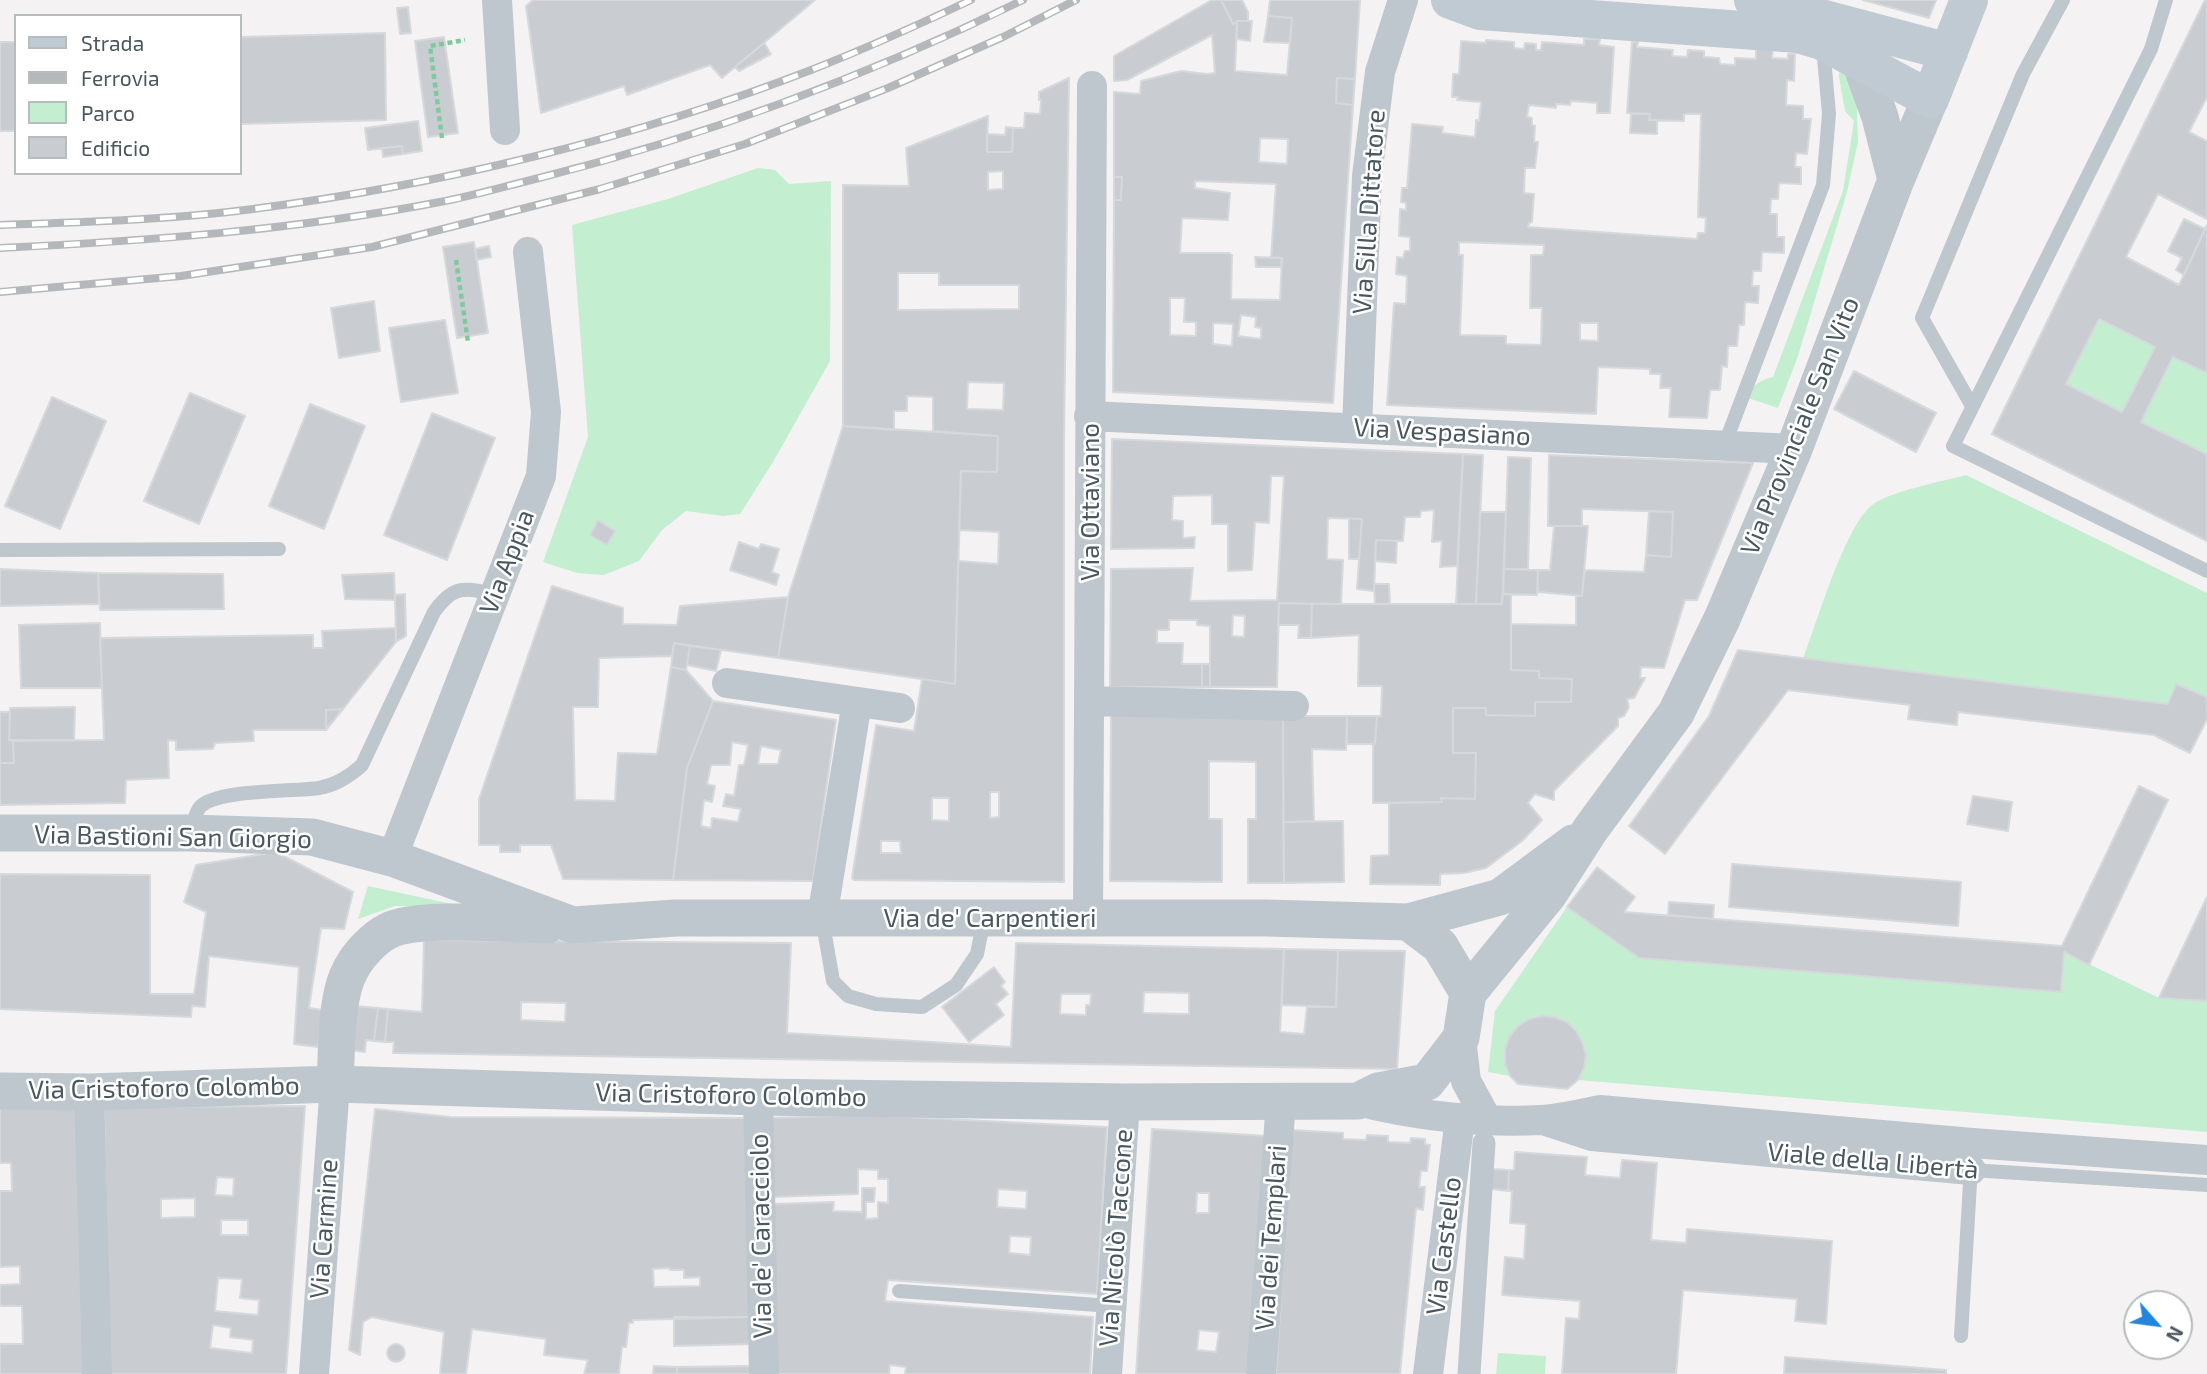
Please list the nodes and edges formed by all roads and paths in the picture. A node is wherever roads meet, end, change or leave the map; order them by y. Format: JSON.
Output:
{"nodes":[{"id":1,"x":497,"y":0,"type":"edge"},
{"id":2,"x":1404,"y":0,"type":"edge"},
{"id":3,"x":1753,"y":0,"type":"edge"},
{"id":4,"x":1969,"y":0,"type":"edge"},
{"id":5,"x":2063,"y":0,"type":"edge"},
{"id":6,"x":2166,"y":0,"type":"edge"},
{"id":7,"x":1459,"y":2,"type":"edge"},
{"id":8,"x":497,"y":34,"type":"junction"},
{"id":9,"x":1822,"y":41,"type":"junction"},
{"id":10,"x":1949,"y":52,"type":"junction"},
{"id":11,"x":1858,"y":59,"type":"junction"},
{"id":12,"x":1092,"y":86,"type":"dead end"},
{"id":13,"x":1930,"y":99,"type":"junction"},
{"id":14,"x":505,"y":130,"type":"dead end"},
{"id":15,"x":442,"y":138,"type":"dead end"},
{"id":16,"x":1896,"y":180,"type":"junction"},
{"id":17,"x":528,"y":252,"type":"dead end"},
{"id":18,"x":456,"y":260,"type":"dead end"},
{"id":19,"x":468,"y":342,"type":"dead end"},
{"id":20,"x":1972,"y":406,"type":"junction"},
{"id":21,"x":1089,"y":416,"type":"junction"},
{"id":22,"x":1357,"y":428,"type":"junction"},
{"id":23,"x":1724,"y":446,"type":"junction"},
{"id":24,"x":1794,"y":449,"type":"junction"},
{"id":25,"x":279,"y":549,"type":"dead end"},
{"id":26,"x":0,"y":550,"type":"edge"},
{"id":27,"x":2207,"y":570,"type":"edge"},
{"id":28,"x":495,"y":593,"type":"junction"},
{"id":29,"x":727,"y":683,"type":"dead end"},
{"id":30,"x":1090,"y":701,"type":"junction"},
{"id":31,"x":857,"y":702,"type":"junction"},
{"id":32,"x":1294,"y":705,"type":"dead end"},
{"id":33,"x":900,"y":708,"type":"dead end"},
{"id":34,"x":1590,"y":830,"type":"junction"},
{"id":35,"x":0,"y":833,"type":"edge"},
{"id":36,"x":191,"y":833,"type":"junction"},
{"id":37,"x":392,"y":858,"type":"junction"},
{"id":38,"x":427,"y":870,"type":"joint"},
{"id":39,"x":822,"y":918,"type":"junction"},
{"id":40,"x":984,"y":918,"type":"junction"},
{"id":41,"x":1088,"y":918,"type":"junction"},
{"id":42,"x":1408,"y":922,"type":"junction"},
{"id":43,"x":573,"y":925,"type":"junction"},
{"id":44,"x":1468,"y":993,"type":"junction"},
{"id":45,"x":1461,"y":1038,"type":"junction"},
{"id":46,"x":335,"y":1084,"type":"junction"},
{"id":47,"x":0,"y":1091,"type":"edge"},
{"id":48,"x":89,"y":1092,"type":"junction"},
{"id":49,"x":758,"y":1097,"type":"junction"},
{"id":50,"x":1281,"y":1101,"type":"junction"},
{"id":51,"x":1358,"y":1101,"type":"junction"},
{"id":52,"x":1125,"y":1102,"type":"junction"},
{"id":53,"x":1477,"y":1127,"type":"junction"},
{"id":54,"x":1972,"y":1157,"type":"junction"},
{"id":55,"x":2207,"y":1160,"type":"edge"},
{"id":56,"x":2207,"y":1185,"type":"edge"},
{"id":57,"x":899,"y":1291,"type":"dead end"},
{"id":58,"x":1112,"y":1306,"type":"junction"},
{"id":59,"x":1961,"y":1336,"type":"dead end"},
{"id":60,"x":97,"y":1374,"type":"edge"},
{"id":61,"x":314,"y":1374,"type":"edge"},
{"id":62,"x":764,"y":1374,"type":"edge"},
{"id":63,"x":1107,"y":1374,"type":"edge"},
{"id":64,"x":1261,"y":1374,"type":"edge"},
{"id":65,"x":1428,"y":1374,"type":"edge"},
{"id":66,"x":1469,"y":1374,"type":"edge"}],
"edges":[{"from":1,"to":8,"type":"street"},
{"from":2,"to":22,"type":"street","name":"Via Silla Dittatore"},
{"from":3,"to":10,"type":"main road"},
{"from":4,"to":10,"type":"main road","name":"Via Provinciale San Vito"},
{"from":5,"to":20,"type":"lane"},
{"from":6,"to":20,"type":"lane"},
{"from":7,"to":9,"type":"main road"},
{"from":8,"to":14,"type":"street"},
{"from":8,"to":15,"type":"path"},
{"from":9,"to":11,"type":"main road"},
{"from":9,"to":23,"type":"lane"},
{"from":10,"to":13,"type":"main road","name":"Via Provinciale San Vito"},
{"from":11,"to":13,"type":"main road"},
{"from":11,"to":16,"type":"street"},
{"from":12,"to":21,"type":"street","name":"Via Ottaviano"},
{"from":13,"to":16,"type":"street","name":"Via Provinciale San Vito"},
{"from":16,"to":24,"type":"street","name":"Via Provinciale San Vito"},
{"from":17,"to":28,"type":"street","name":"Via Appia"},
{"from":18,"to":19,"type":"path"},
{"from":20,"to":27,"type":"lane"},
{"from":21,"to":22,"type":"street","name":"Via Vespasiano"},
{"from":21,"to":30,"type":"street","name":"Via Ottaviano"},
{"from":22,"to":23,"type":"street","name":"Via Vespasiano"},
{"from":23,"to":24,"type":"street","name":"Via Vespasiano"},
{"from":24,"to":34,"type":"street","name":"Via Provinciale San Vito"},
{"from":25,"to":26,"type":"lane"},
{"from":28,"to":36,"type":"lane"},
{"from":28,"to":37,"type":"street","name":"Via Appia"},
{"from":29,"to":31,"type":"street"},
{"from":30,"to":32,"type":"street"},
{"from":30,"to":41,"type":"street","name":"Via Ottaviano"},
{"from":31,"to":33,"type":"street"},
{"from":31,"to":39,"type":"street"},
{"from":34,"to":42,"type":"street","name":"Via Provinciale San Vito"},
{"from":34,"to":44,"type":"street","name":"Via Provinciale San Vito"},
{"from":35,"to":36,"type":"street","name":"Via Bastioni San Giorgio"},
{"from":36,"to":37,"type":"street","name":"Via Bastioni San Giorgio"},
{"from":37,"to":38,"type":"street","name":"Via Bastioni San Giorgio"},
{"from":38,"to":43,"type":"street","name":"Via de' Carpentieri"},
{"from":39,"to":40,"type":"street","name":"Via de' Carpentieri"},
{"from":39,"to":40,"type":"lane"},
{"from":39,"to":43,"type":"street","name":"Via de' Carpentieri"},
{"from":40,"to":41,"type":"street","name":"Via de' Carpentieri"},
{"from":41,"to":42,"type":"street","name":"Via de' Carpentieri"},
{"from":42,"to":44,"type":"street"},
{"from":43,"to":46,"type":"street","name":"Via de' Carpentieri"},
{"from":44,"to":45,"type":"street"},
{"from":45,"to":51,"type":"street"},
{"from":45,"to":53,"type":"street"},
{"from":46,"to":48,"type":"street","name":"Via Cristoforo Colombo"},
{"from":46,"to":49,"type":"street","name":"Via Cristoforo Colombo"},
{"from":46,"to":61,"type":"street","name":"Via Carmine"},
{"from":47,"to":48,"type":"street","name":"Via Cristoforo Colombo"},
{"from":48,"to":60,"type":"street"},
{"from":49,"to":52,"type":"street","name":"Via Cristoforo Colombo"},
{"from":49,"to":62,"type":"street","name":"Via de' Caracciolo"},
{"from":50,"to":51,"type":"street","name":"Via Cristoforo Colombo"},
{"from":50,"to":52,"type":"street","name":"Via Cristoforo Colombo"},
{"from":50,"to":64,"type":"street","name":"Via dei Templari"},
{"from":51,"to":53,"type":"street","name":"Via Cristoforo Colombo"},
{"from":52,"to":58,"type":"street","name":"Via Nicolò Taccone"},
{"from":53,"to":54,"type":"street","name":"Viale della Libertà"},
{"from":53,"to":65,"type":"street","name":"Via Castello"},
{"from":53,"to":66,"type":"street"},
{"from":54,"to":55,"type":"street","name":"Viale della Libertà"},
{"from":54,"to":56,"type":"lane","name":"Viale della Libertà"},
{"from":54,"to":59,"type":"lane"},
{"from":57,"to":58,"type":"lane"},
{"from":58,"to":63,"type":"street","name":"Via Nicolò Taccone"}]}
